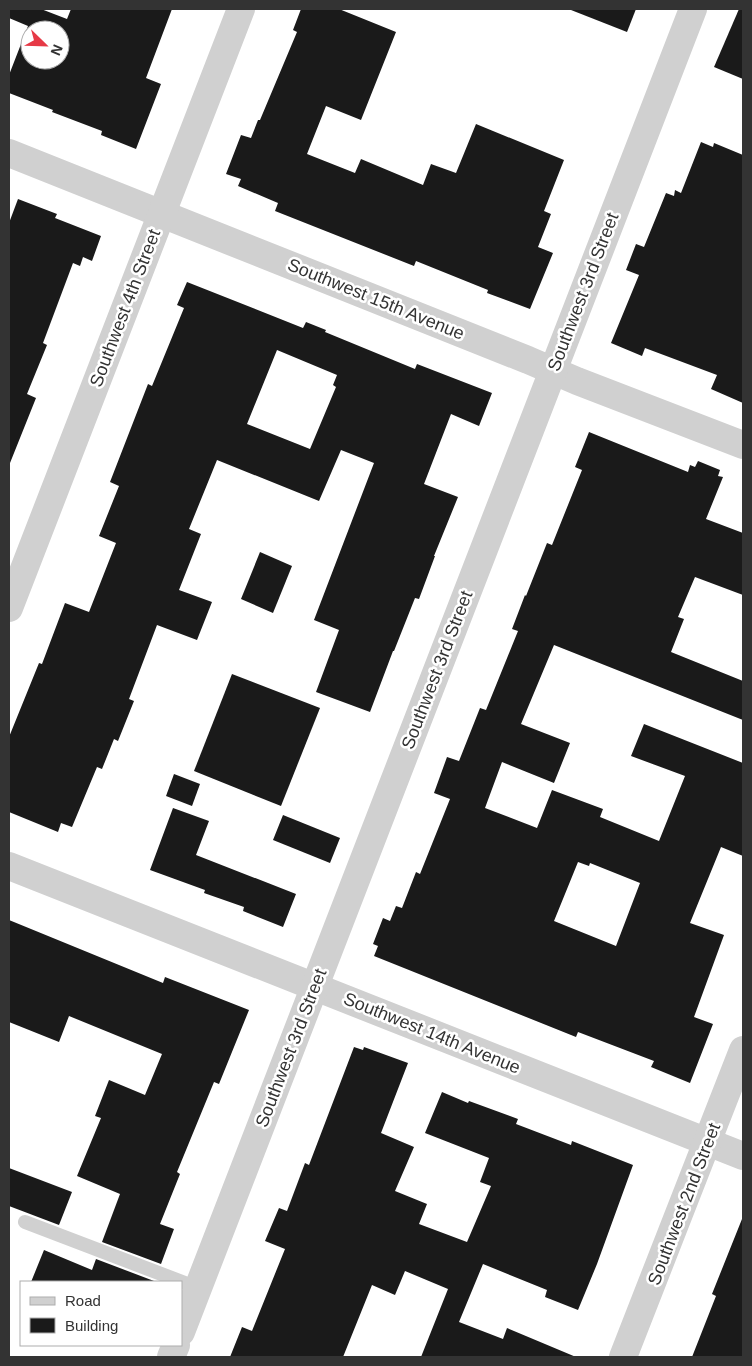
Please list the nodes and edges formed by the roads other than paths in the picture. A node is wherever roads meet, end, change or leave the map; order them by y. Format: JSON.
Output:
{"nodes":[{"id":1,"x":241,"y":9,"type":"edge"},
{"id":2,"x":693,"y":9,"type":"edge"},
{"id":3,"x":9,"y":153,"type":"edge"},
{"id":4,"x":162,"y":214,"type":"junction"},
{"id":5,"x":553,"y":371,"type":"junction"},
{"id":6,"x":743,"y":445,"type":"edge"},
{"id":7,"x":9,"y":608,"type":"edge"},
{"id":8,"x":9,"y":866,"type":"edge"},
{"id":9,"x":315,"y":986,"type":"junction"},
{"id":10,"x":743,"y":1050,"type":"edge"},
{"id":11,"x":708,"y":1142,"type":"junction"},
{"id":12,"x":743,"y":1156,"type":"edge"},
{"id":13,"x":25,"y":1222,"type":"dead end"},
{"id":14,"x":180,"y":1281,"type":"edge"},
{"id":15,"x":182,"y":1282,"type":"edge"},
{"id":16,"x":198,"y":1288,"type":"junction"},
{"id":17,"x":182,"y":1329,"type":"edge"},
{"id":18,"x":623,"y":1357,"type":"edge"}],
"edges":[{"from":1,"to":4,"type":"street","name":"Southwest 4th Street"},
{"from":2,"to":5,"type":"street","name":"Southwest 3rd Street"},
{"from":3,"to":4,"type":"street","name":"Southwest 15th Avenue"},
{"from":4,"to":5,"type":"street","name":"Southwest 15th Avenue"},
{"from":4,"to":7,"type":"street","name":"Southwest 4th Street"},
{"from":5,"to":6,"type":"street","name":"Southwest 15th Avenue"},
{"from":5,"to":9,"type":"street","name":"Southwest 3rd Street"},
{"from":8,"to":9,"type":"street","name":"Southwest 14th Avenue"},
{"from":9,"to":11,"type":"street","name":"Southwest 14th Avenue"},
{"from":9,"to":16,"type":"street","name":"Southwest 3rd Street"},
{"from":10,"to":11,"type":"street","name":"Southwest 2nd Street"},
{"from":11,"to":12,"type":"street","name":"Southwest 14th Avenue"},
{"from":11,"to":18,"type":"street","name":"Southwest 2nd Street"},
{"from":13,"to":14,"type":"lane"},
{"from":15,"to":16,"type":"lane"},
{"from":16,"to":17,"type":"street","name":"Southwest 3rd Street"}]}
